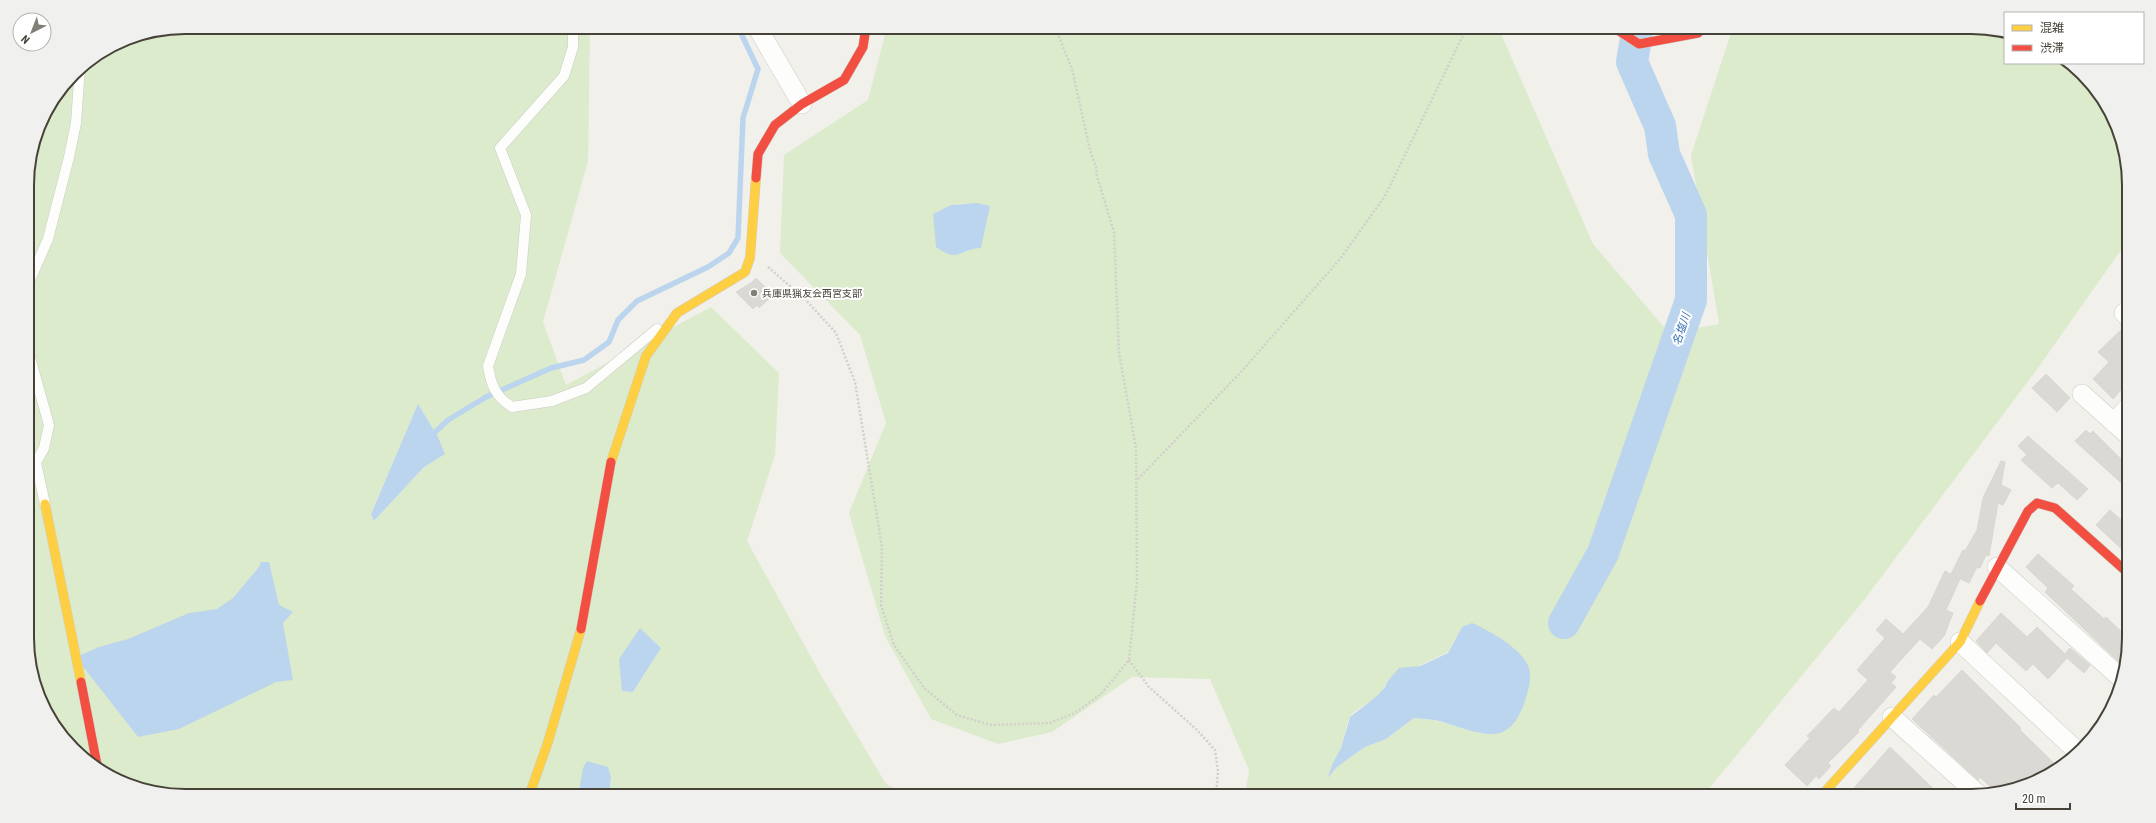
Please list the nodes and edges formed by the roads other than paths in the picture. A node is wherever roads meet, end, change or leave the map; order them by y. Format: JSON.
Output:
{"nodes":[{"id":1,"x":573,"y":34,"type":"edge"},
{"id":2,"x":761,"y":34,"type":"edge"},
{"id":3,"x":865,"y":34,"type":"edge"},
{"id":4,"x":1624,"y":34,"type":"edge"},
{"id":5,"x":1693,"y":34,"type":"edge"},
{"id":6,"x":79,"y":77,"type":"edge"},
{"id":7,"x":802,"y":104,"type":"junction"},
{"id":8,"x":34,"y":271,"type":"edge"},
{"id":9,"x":677,"y":313,"type":"junction"},
{"id":10,"x":34,"y":371,"type":"edge"},
{"id":11,"x":2082,"y":394,"type":"dead end"},
{"id":12,"x":2122,"y":414,"type":"edge"},
{"id":13,"x":2114,"y":423,"type":"junction"},
{"id":14,"x":2122,"y":430,"type":"edge"},
{"id":15,"x":36,"y":463,"type":"junction"},
{"id":16,"x":34,"y":466,"type":"edge"},
{"id":17,"x":45,"y":504,"type":"joint"},
{"id":18,"x":1997,"y":567,"type":"junction"},
{"id":19,"x":2122,"y":568,"type":"edge"},
{"id":20,"x":1960,"y":642,"type":"junction"},
{"id":21,"x":2117,"y":675,"type":"edge"},
{"id":22,"x":1892,"y":717,"type":"junction"},
{"id":23,"x":2074,"y":749,"type":"edge"},
{"id":24,"x":96,"y":760,"type":"edge"},
{"id":25,"x":531,"y":789,"type":"edge"},
{"id":26,"x":1827,"y":789,"type":"edge"},
{"id":27,"x":1972,"y":789,"type":"edge"}],
"edges":[{"from":1,"to":9,"type":"lane"},
{"from":2,"to":7,"type":"street"},
{"from":3,"to":7,"type":"street"},
{"from":4,"to":5,"type":"street"},
{"from":6,"to":8,"type":"lane"},
{"from":7,"to":9,"type":"street"},
{"from":9,"to":25,"type":"street"},
{"from":10,"to":15,"type":"lane"},
{"from":11,"to":13,"type":"street"},
{"from":12,"to":13,"type":"street"},
{"from":13,"to":14,"type":"street"},
{"from":15,"to":16,"type":"lane"},
{"from":15,"to":17,"type":"lane"},
{"from":17,"to":24,"type":"street"},
{"from":18,"to":19,"type":"street"},
{"from":18,"to":20,"type":"street"},
{"from":18,"to":21,"type":"street"},
{"from":20,"to":22,"type":"street"},
{"from":20,"to":23,"type":"street"},
{"from":22,"to":26,"type":"street"},
{"from":22,"to":27,"type":"street"}]}
